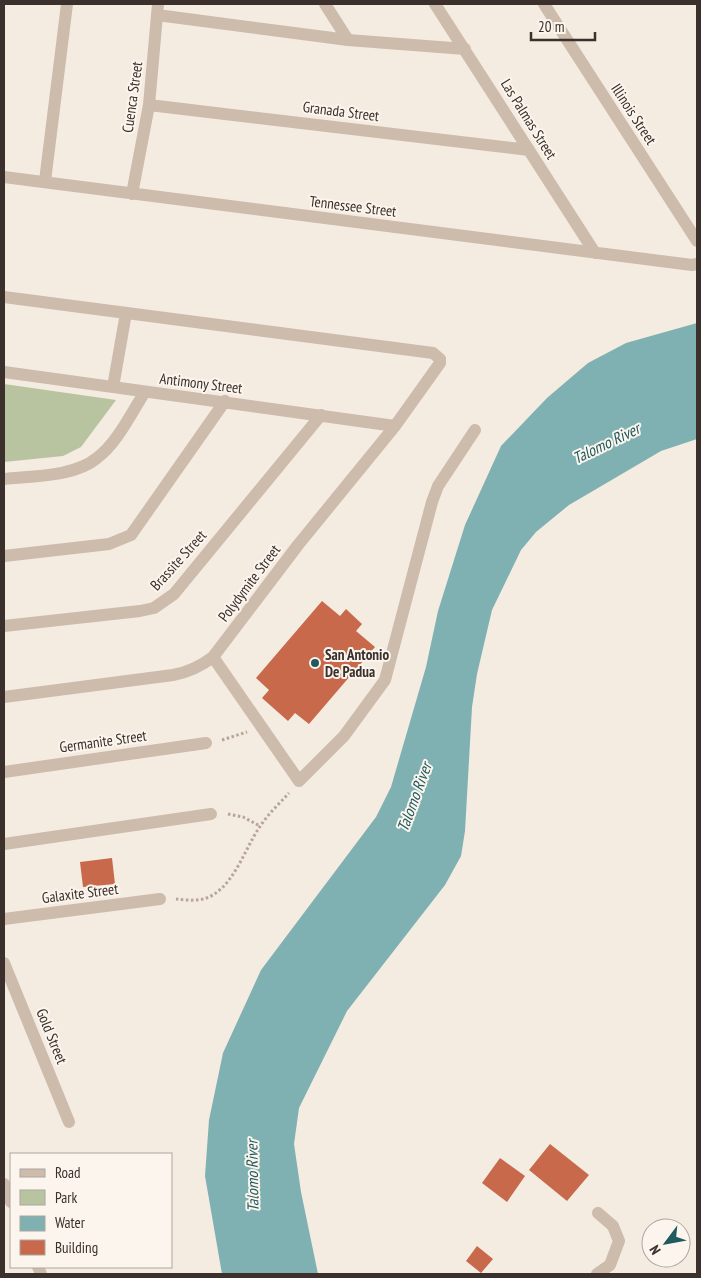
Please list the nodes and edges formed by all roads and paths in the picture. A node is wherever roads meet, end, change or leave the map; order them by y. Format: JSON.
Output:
{"nodes":[{"id":1,"x":67,"y":4,"type":"edge"},
{"id":2,"x":325,"y":4,"type":"edge"},
{"id":3,"x":435,"y":4,"type":"edge"},
{"id":4,"x":544,"y":4,"type":"edge"},
{"id":5,"x":158,"y":9,"type":"edge"},
{"id":6,"x":348,"y":40,"type":"junction"},
{"id":7,"x":465,"y":49,"type":"junction"},
{"id":8,"x":149,"y":105,"type":"junction"},
{"id":9,"x":529,"y":150,"type":"junction"},
{"id":10,"x":4,"y":177,"type":"edge"},
{"id":11,"x":45,"y":181,"type":"junction"},
{"id":12,"x":132,"y":194,"type":"junction"},
{"id":13,"x":697,"y":241,"type":"edge"},
{"id":14,"x":595,"y":253,"type":"junction"},
{"id":15,"x":697,"y":264,"type":"edge"},
{"id":16,"x":4,"y":297,"type":"edge"},
{"id":17,"x":126,"y":313,"type":"junction"},
{"id":18,"x":4,"y":372,"type":"edge"},
{"id":19,"x":112,"y":387,"type":"junction"},
{"id":20,"x":145,"y":392,"type":"junction"},
{"id":21,"x":225,"y":401,"type":"junction"},
{"id":22,"x":322,"y":415,"type":"junction"},
{"id":23,"x":395,"y":426,"type":"junction"},
{"id":24,"x":475,"y":430,"type":"dead end"},
{"id":25,"x":4,"y":479,"type":"edge"},
{"id":26,"x":4,"y":556,"type":"edge"},
{"id":27,"x":4,"y":626,"type":"edge"},
{"id":28,"x":213,"y":657,"type":"junction"},
{"id":29,"x":4,"y":697,"type":"edge"},
{"id":30,"x":262,"y":727,"type":"junction"},
{"id":31,"x":206,"y":743,"type":"joint"},
{"id":32,"x":4,"y":772,"type":"edge"},
{"id":33,"x":299,"y":781,"type":"junction"},
{"id":34,"x":211,"y":814,"type":"joint"},
{"id":35,"x":260,"y":826,"type":"junction"},
{"id":36,"x":4,"y":844,"type":"edge"},
{"id":37,"x":160,"y":899,"type":"joint"},
{"id":38,"x":4,"y":919,"type":"edge"},
{"id":39,"x":4,"y":963,"type":"edge"},
{"id":40,"x":70,"y":1122,"type":"dead end"},
{"id":41,"x":4,"y":1184,"type":"edge"},
{"id":42,"x":10,"y":1199,"type":"edge"},
{"id":43,"x":598,"y":1213,"type":"dead end"},
{"id":44,"x":597,"y":1274,"type":"edge"}],
"edges":[{"from":1,"to":11,"type":"street"},
{"from":2,"to":6,"type":"street"},
{"from":3,"to":7,"type":"street","name":"Las Palmas Street"},
{"from":4,"to":13,"type":"street","name":"Illinois Street"},
{"from":5,"to":6,"type":"street"},
{"from":5,"to":8,"type":"street","name":"Cuenca Street"},
{"from":6,"to":7,"type":"street"},
{"from":7,"to":9,"type":"street","name":"Las Palmas Street"},
{"from":8,"to":9,"type":"street","name":"Granada Street"},
{"from":8,"to":12,"type":"street","name":"Cuenca Street"},
{"from":9,"to":14,"type":"street","name":"Las Palmas Street"},
{"from":10,"to":11,"type":"street","name":"Tennessee Street"},
{"from":11,"to":12,"type":"street","name":"Tennessee Street"},
{"from":12,"to":14,"type":"street","name":"Tennessee Street"},
{"from":14,"to":15,"type":"street","name":"Tennessee Street"},
{"from":16,"to":17,"type":"street"},
{"from":17,"to":19,"type":"street"},
{"from":17,"to":23,"type":"street","name":"Polydymite Street"},
{"from":18,"to":19,"type":"street","name":"Antimony Street"},
{"from":19,"to":20,"type":"street","name":"Antimony Street"},
{"from":20,"to":21,"type":"street","name":"Antimony Street"},
{"from":20,"to":25,"type":"street"},
{"from":21,"to":22,"type":"street","name":"Antimony Street"},
{"from":21,"to":26,"type":"street"},
{"from":22,"to":23,"type":"street","name":"Antimony Street"},
{"from":22,"to":27,"type":"street","name":"Brassite Street"},
{"from":23,"to":28,"type":"street","name":"Polydymite Street"},
{"from":24,"to":33,"type":"street"},
{"from":28,"to":29,"type":"street","name":"Polydymite Street"},
{"from":28,"to":30,"type":"street"},
{"from":30,"to":31,"type":"path"},
{"from":30,"to":33,"type":"street"},
{"from":31,"to":32,"type":"street","name":"Germanite Street"},
{"from":33,"to":35,"type":"path"},
{"from":34,"to":35,"type":"path"},
{"from":34,"to":36,"type":"street"},
{"from":35,"to":37,"type":"path"},
{"from":37,"to":38,"type":"street","name":"Galaxite Street"},
{"from":39,"to":40,"type":"street","name":"Gold Street"},
{"from":41,"to":42,"type":"street"},
{"from":43,"to":44,"type":"street"}]}
